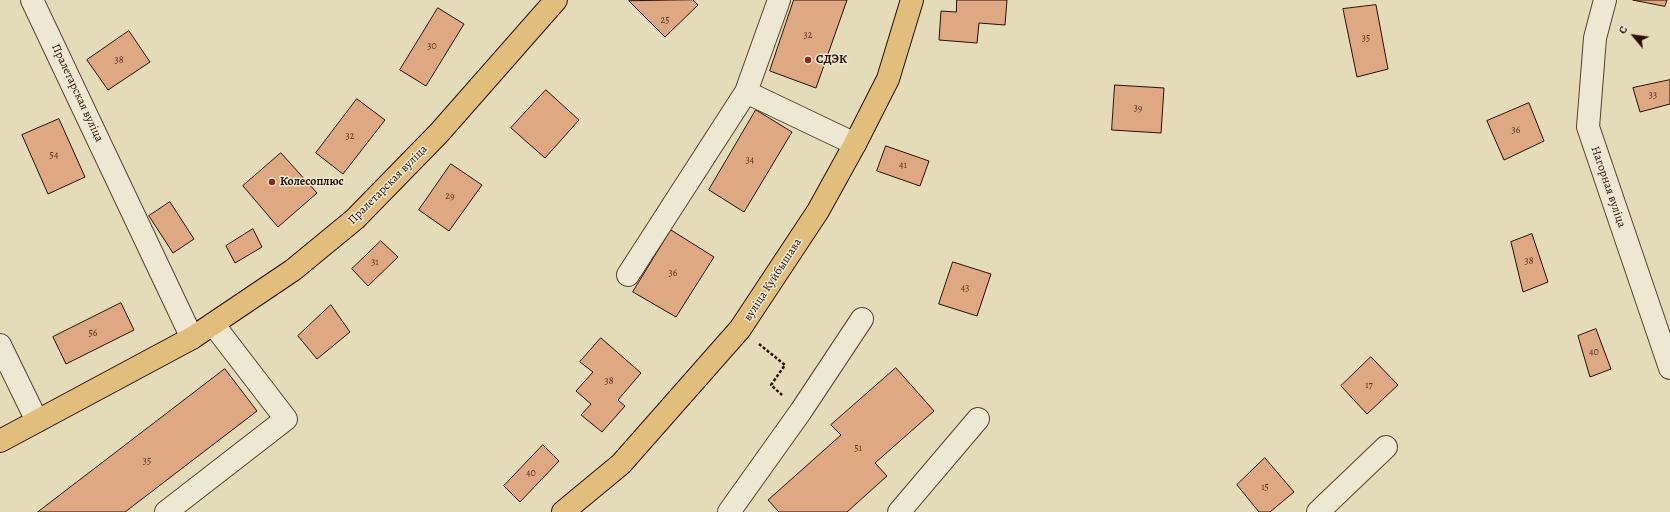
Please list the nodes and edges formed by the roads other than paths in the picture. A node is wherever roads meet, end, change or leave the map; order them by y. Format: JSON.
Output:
{"nodes":[{"id":1,"x":32,"y":0,"type":"edge"},
{"id":2,"x":556,"y":0,"type":"edge"},
{"id":3,"x":779,"y":0,"type":"edge"},
{"id":4,"x":912,"y":0,"type":"edge"},
{"id":5,"x":1605,"y":0,"type":"edge"},
{"id":6,"x":746,"y":92,"type":"junction"},
{"id":7,"x":855,"y":144,"type":"junction"},
{"id":8,"x":628,"y":275,"type":"dead end"},
{"id":9,"x":862,"y":319,"type":"dead end"},
{"id":10,"x":213,"y":324,"type":"junction"},
{"id":11,"x":192,"y":338,"type":"junction"},
{"id":12,"x":0,"y":345,"type":"edge"},
{"id":13,"x":1670,"y":368,"type":"edge"},
{"id":14,"x":978,"y":419,"type":"dead end"},
{"id":15,"x":38,"y":421,"type":"junction"},
{"id":16,"x":0,"y":441,"type":"edge"},
{"id":17,"x":1386,"y":447,"type":"dead end"},
{"id":18,"x":166,"y":512,"type":"edge"},
{"id":19,"x":563,"y":512,"type":"edge"},
{"id":20,"x":729,"y":512,"type":"edge"},
{"id":21,"x":898,"y":512,"type":"edge"},
{"id":22,"x":1318,"y":512,"type":"edge"}],
"edges":[{"from":1,"to":11,"type":"street","name":"Пралетарская вуліца"},
{"from":2,"to":10,"type":"main road","name":"Пралетарская вуліца"},
{"from":3,"to":6,"type":"street"},
{"from":4,"to":7,"type":"main road","name":"вуліца Куйбышава"},
{"from":5,"to":13,"type":"street","name":"Нагорная вуліца"},
{"from":6,"to":7,"type":"street"},
{"from":6,"to":8,"type":"street"},
{"from":7,"to":19,"type":"main road","name":"вуліца Куйбышава"},
{"from":9,"to":20,"type":"street"},
{"from":10,"to":11,"type":"main road","name":"Пралетарская вуліца"},
{"from":10,"to":18,"type":"street"},
{"from":11,"to":15,"type":"main road","name":"Пралетарская вуліца"},
{"from":12,"to":15,"type":"street"},
{"from":14,"to":21,"type":"street"},
{"from":15,"to":16,"type":"main road","name":"Пралетарская вуліца"},
{"from":17,"to":22,"type":"street"}]}
